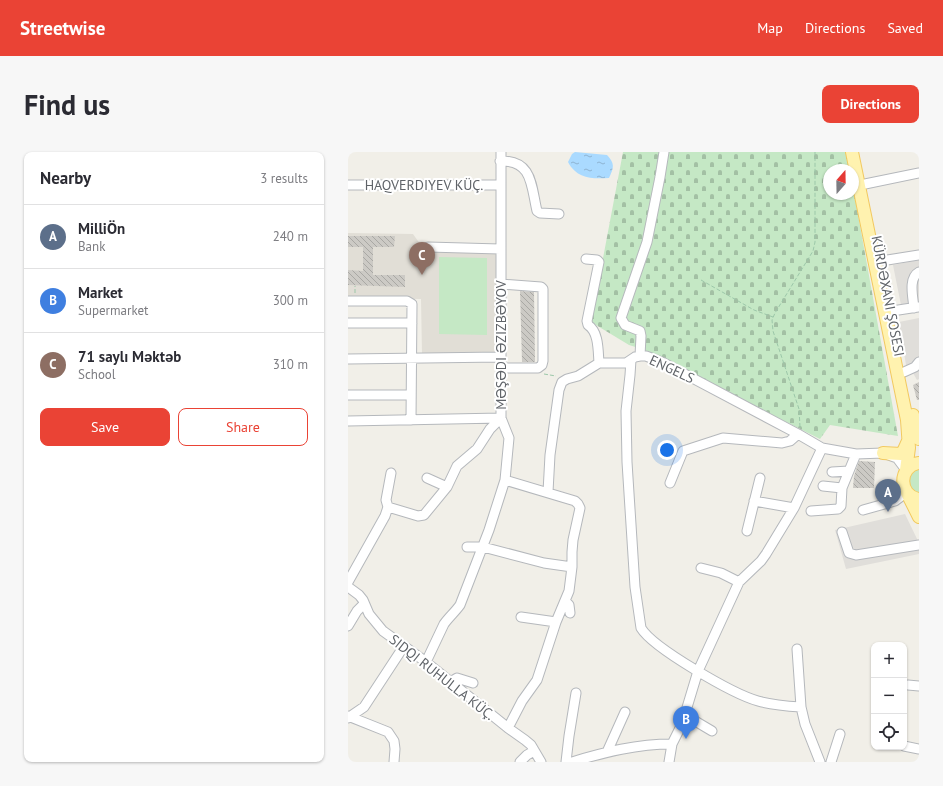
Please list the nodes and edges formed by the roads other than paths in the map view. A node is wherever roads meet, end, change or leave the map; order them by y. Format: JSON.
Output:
{"nodes":[{"id":1,"x":664,"y":152,"type":"edge"},
{"id":2,"x":852,"y":152,"type":"edge"},
{"id":3,"x":859,"y":152,"type":"edge"},
{"id":4,"x":500,"y":156,"type":"edge"},
{"id":5,"x":919,"y":173,"type":"edge"},
{"id":6,"x":866,"y":184,"type":"junction"},
{"id":7,"x":348,"y":185,"type":"edge"},
{"id":8,"x":500,"y":185,"type":"junction"},
{"id":9,"x":559,"y":214,"type":"dead end"},
{"id":10,"x":428,"y":247,"type":"dead end"},
{"id":11,"x":500,"y":249,"type":"junction"},
{"id":12,"x":919,"y":255,"type":"edge"},
{"id":13,"x":586,"y":259,"type":"dead end"},
{"id":14,"x":881,"y":261,"type":"junction"},
{"id":15,"x":919,"y":272,"type":"edge"},
{"id":16,"x":501,"y":284,"type":"junction"},
{"id":17,"x":348,"y":301,"type":"edge"},
{"id":18,"x":916,"y":308,"type":"edge"},
{"id":19,"x":892,"y":311,"type":"junction"},
{"id":20,"x":412,"y":323,"type":"junction"},
{"id":21,"x":348,"y":324,"type":"edge"},
{"id":22,"x":501,"y":356,"type":"junction"},
{"id":23,"x":640,"y":356,"type":"junction"},
{"id":24,"x":412,"y":358,"type":"junction"},
{"id":25,"x":348,"y":359,"type":"edge"},
{"id":26,"x":631,"y":360,"type":"junction"},
{"id":27,"x":919,"y":362,"type":"edge"},
{"id":28,"x":599,"y":364,"type":"junction"},
{"id":29,"x":501,"y":368,"type":"junction"},
{"id":30,"x":904,"y":372,"type":"junction"},
{"id":31,"x":348,"y":395,"type":"edge"},
{"id":32,"x":411,"y":395,"type":"junction"},
{"id":33,"x":916,"y":412,"type":"edge"},
{"id":34,"x":501,"y":418,"type":"junction"},
{"id":35,"x":411,"y":420,"type":"junction"},
{"id":36,"x":348,"y":421,"type":"edge"},
{"id":37,"x":798,"y":434,"type":"junction"},
{"id":38,"x":914,"y":438,"type":"edge"},
{"id":39,"x":822,"y":448,"type":"junction"},
{"id":40,"x":883,"y":453,"type":"junction"},
{"id":41,"x":856,"y":454,"type":"junction"},
{"id":42,"x":919,"y":462,"type":"edge"},
{"id":43,"x":906,"y":470,"type":"junction"},
{"id":44,"x":849,"y":471,"type":"junction"},
{"id":45,"x":832,"y":472,"type":"dead end"},
{"id":46,"x":391,"y":473,"type":"dead end"},
{"id":47,"x":427,"y":478,"type":"dead end"},
{"id":48,"x":760,"y":478,"type":"dead end"},
{"id":49,"x":505,"y":480,"type":"junction"},
{"id":50,"x":670,"y":483,"type":"dead end"},
{"id":51,"x":823,"y":486,"type":"dead end"},
{"id":52,"x":447,"y":487,"type":"junction"},
{"id":53,"x":842,"y":488,"type":"junction"},
{"id":54,"x":548,"y":492,"type":"junction"},
{"id":55,"x":907,"y":492,"type":"junction"},
{"id":56,"x":919,"y":499,"type":"edge"},
{"id":57,"x":754,"y":501,"type":"junction"},
{"id":58,"x":388,"y":507,"type":"junction"},
{"id":59,"x":794,"y":508,"type":"junction"},
{"id":60,"x":811,"y":510,"type":"dead end"},
{"id":61,"x":863,"y":510,"type":"dead end"},
{"id":62,"x":919,"y":517,"type":"edge"},
{"id":63,"x":747,"y":531,"type":"dead end"},
{"id":64,"x":842,"y":532,"type":"dead end"},
{"id":65,"x":919,"y":545,"type":"edge"},
{"id":66,"x":468,"y":547,"type":"dead end"},
{"id":67,"x":483,"y":547,"type":"junction"},
{"id":68,"x":572,"y":567,"type":"junction"},
{"id":69,"x":701,"y":568,"type":"dead end"},
{"id":70,"x":348,"y":582,"type":"edge"},
{"id":71,"x":739,"y":582,"type":"junction"},
{"id":72,"x":348,"y":587,"type":"edge"},
{"id":73,"x":565,"y":601,"type":"junction"},
{"id":74,"x":364,"y":604,"type":"junction"},
{"id":75,"x":570,"y":613,"type":"dead end"},
{"id":76,"x":521,"y":617,"type":"dead end"},
{"id":77,"x":556,"y":622,"type":"junction"},
{"id":78,"x":348,"y":626,"type":"edge"},
{"id":79,"x":404,"y":646,"type":"junction"},
{"id":80,"x":797,"y":649,"type":"dead end"},
{"id":81,"x":426,"y":662,"type":"junction"},
{"id":82,"x":698,"y":671,"type":"junction"},
{"id":83,"x":452,"y":681,"type":"junction"},
{"id":84,"x":473,"y":683,"type":"dead end"},
{"id":85,"x":908,"y":685,"type":"dead end"},
{"id":86,"x":919,"y":686,"type":"edge"},
{"id":87,"x":576,"y":693,"type":"dead end"},
{"id":88,"x":800,"y":707,"type":"junction"},
{"id":89,"x":625,"y":712,"type":"dead end"},
{"id":90,"x":685,"y":715,"type":"junction"},
{"id":91,"x":349,"y":717,"type":"edge"},
{"id":92,"x":508,"y":728,"type":"junction"},
{"id":93,"x":712,"y":731,"type":"dead end"},
{"id":94,"x":840,"y":734,"type":"dead end"},
{"id":95,"x":672,"y":744,"type":"junction"},
{"id":96,"x":907,"y":746,"type":"edge"},
{"id":97,"x":919,"y":748,"type":"edge"},
{"id":98,"x":534,"y":751,"type":"junction"},
{"id":99,"x":607,"y":752,"type":"junction"},
{"id":100,"x":394,"y":762,"type":"edge"},
{"id":101,"x":520,"y":762,"type":"edge"},
{"id":102,"x":541,"y":762,"type":"edge"},
{"id":103,"x":566,"y":762,"type":"edge"},
{"id":104,"x":572,"y":762,"type":"edge"},
{"id":105,"x":670,"y":762,"type":"edge"},
{"id":106,"x":820,"y":762,"type":"edge"},
{"id":107,"x":831,"y":762,"type":"edge"}],
"edges":[{"from":1,"to":23,"type":"street"},
{"from":2,"to":38,"type":"main road"},
{"from":3,"to":6,"type":"main road"},
{"from":4,"to":8,"type":"street","name":"MƏŞƏDI ƏZIZBƏYOV"},
{"from":4,"to":9,"type":"street"},
{"from":5,"to":6,"type":"street"},
{"from":6,"to":14,"type":"main road"},
{"from":7,"to":8,"type":"street","name":"HAQVERDIYEV KÜÇ."},
{"from":8,"to":11,"type":"street","name":"MƏŞƏDI ƏZIZBƏYOV"},
{"from":10,"to":11,"type":"street"},
{"from":11,"to":16,"type":"street","name":"MƏŞƏDI ƏZIZBƏYOV"},
{"from":12,"to":14,"type":"street"},
{"from":13,"to":28,"type":"street"},
{"from":14,"to":19,"type":"main road"},
{"from":15,"to":18,"type":"street"},
{"from":16,"to":22,"type":"street","name":"MƏŞƏDI ƏZIZBƏYOV"},
{"from":16,"to":29,"type":"street"},
{"from":17,"to":20,"type":"street"},
{"from":18,"to":19,"type":"street"},
{"from":19,"to":30,"type":"main road"},
{"from":20,"to":21,"type":"street"},
{"from":20,"to":24,"type":"street"},
{"from":22,"to":24,"type":"street"},
{"from":22,"to":29,"type":"street","name":"MƏŞƏDI ƏZIZBƏYOV"},
{"from":23,"to":26,"type":"street","name":"ENGELS"},
{"from":23,"to":37,"type":"street","name":"ENGELS"},
{"from":24,"to":25,"type":"street"},
{"from":24,"to":32,"type":"street"},
{"from":26,"to":28,"type":"street","name":"ENGELS"},
{"from":26,"to":82,"type":"street"},
{"from":27,"to":30,"type":"street"},
{"from":28,"to":54,"type":"street","name":"ENGELS"},
{"from":29,"to":34,"type":"street","name":"MƏŞƏDI ƏZIZBƏYOV"},
{"from":30,"to":33,"type":"main road"},
{"from":31,"to":32,"type":"street"},
{"from":32,"to":35,"type":"street"},
{"from":33,"to":38,"type":"main road"},
{"from":34,"to":35,"type":"street"},
{"from":34,"to":49,"type":"street","name":"MƏŞƏDI ƏZIZBƏYOV"},
{"from":34,"to":52,"type":"street"},
{"from":35,"to":36,"type":"street"},
{"from":37,"to":39,"type":"street","name":"ENGELS"},
{"from":37,"to":50,"type":"street"},
{"from":38,"to":40,"type":"main road"},
{"from":38,"to":43,"type":"main road"},
{"from":39,"to":41,"type":"street","name":"ENGELS"},
{"from":39,"to":59,"type":"street"},
{"from":40,"to":41,"type":"street","name":"ENGELS"},
{"from":40,"to":43,"type":"street"},
{"from":41,"to":44,"type":"street"},
{"from":42,"to":43,"type":"main road"},
{"from":43,"to":55,"type":"main road"},
{"from":44,"to":45,"type":"street"},
{"from":44,"to":53,"type":"street"},
{"from":46,"to":58,"type":"street"},
{"from":47,"to":52,"type":"street"},
{"from":48,"to":57,"type":"street"},
{"from":49,"to":54,"type":"street"},
{"from":49,"to":67,"type":"street","name":"MƏŞƏDI ƏZIZBƏYOV"},
{"from":51,"to":53,"type":"street"},
{"from":52,"to":58,"type":"street"},
{"from":53,"to":60,"type":"street"},
{"from":54,"to":68,"type":"street"},
{"from":55,"to":56,"type":"main road"},
{"from":55,"to":61,"type":"street"},
{"from":55,"to":62,"type":"main road"},
{"from":57,"to":59,"type":"street"},
{"from":57,"to":63,"type":"street"},
{"from":58,"to":70,"type":"street"},
{"from":59,"to":71,"type":"street"},
{"from":64,"to":65,"type":"street"},
{"from":66,"to":67,"type":"street"},
{"from":67,"to":68,"type":"street"},
{"from":67,"to":81,"type":"street","name":"MƏŞƏDI ƏZIZBƏYOV"},
{"from":68,"to":73,"type":"street"},
{"from":69,"to":71,"type":"street"},
{"from":71,"to":82,"type":"street"},
{"from":72,"to":74,"type":"street","name":"SIDQI RUHULLA KÜÇ."},
{"from":73,"to":75,"type":"street"},
{"from":73,"to":77,"type":"street"},
{"from":74,"to":78,"type":"street"},
{"from":74,"to":79,"type":"street","name":"SIDQI RUHULLA KÜÇ."},
{"from":76,"to":77,"type":"street"},
{"from":77,"to":92,"type":"street"},
{"from":79,"to":81,"type":"street","name":"SIDQI RUHULLA KÜÇ."},
{"from":79,"to":91,"type":"street"},
{"from":80,"to":88,"type":"street"},
{"from":81,"to":83,"type":"street","name":"SIDQI RUHULLA KÜÇ."},
{"from":82,"to":88,"type":"street"},
{"from":82,"to":90,"type":"street"},
{"from":83,"to":84,"type":"street"},
{"from":83,"to":92,"type":"street","name":"SIDQI RUHULLA KÜÇ."},
{"from":85,"to":86,"type":"street"},
{"from":87,"to":103,"type":"street"},
{"from":88,"to":106,"type":"street"},
{"from":89,"to":99,"type":"street"},
{"from":90,"to":93,"type":"street"},
{"from":90,"to":95,"type":"street"},
{"from":91,"to":100,"type":"street"},
{"from":92,"to":98,"type":"street","name":"SIDQI RUHULLA KÜÇ."},
{"from":94,"to":107,"type":"street"},
{"from":95,"to":99,"type":"street"},
{"from":95,"to":105,"type":"street"},
{"from":96,"to":97,"type":"street"},
{"from":98,"to":101,"type":"street"},
{"from":98,"to":102,"type":"street","name":"SIDQI RUHULLA KÜÇ."},
{"from":99,"to":104,"type":"street"}]}
